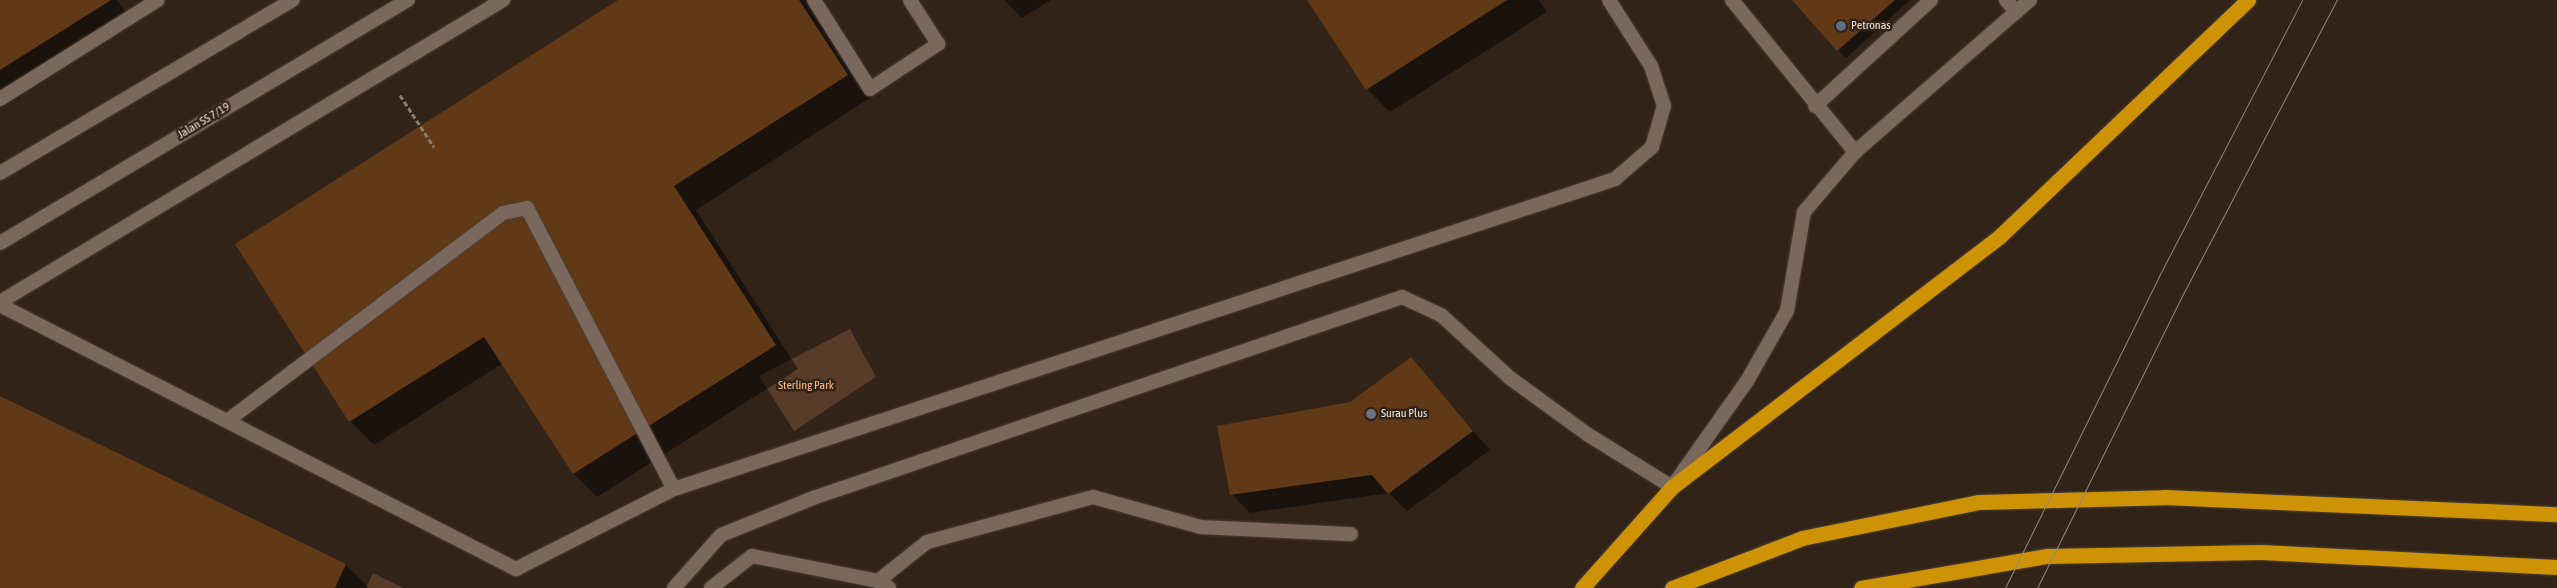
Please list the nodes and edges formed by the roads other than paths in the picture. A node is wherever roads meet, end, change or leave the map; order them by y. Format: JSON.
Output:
{"nodes":[{"id":1,"x":158,"y":0,"type":"edge"},
{"id":2,"x":293,"y":0,"type":"edge"},
{"id":3,"x":408,"y":0,"type":"edge"},
{"id":4,"x":504,"y":0,"type":"edge"},
{"id":5,"x":814,"y":0,"type":"edge"},
{"id":6,"x":910,"y":0,"type":"edge"},
{"id":7,"x":1609,"y":0,"type":"edge"},
{"id":8,"x":1732,"y":0,"type":"edge"},
{"id":9,"x":1931,"y":0,"type":"edge"},
{"id":10,"x":2006,"y":0,"type":"edge"},
{"id":11,"x":2030,"y":0,"type":"edge"},
{"id":12,"x":2248,"y":0,"type":"edge"},
{"id":13,"x":2016,"y":12,"type":"junction"},
{"id":14,"x":0,"y":99,"type":"edge"},
{"id":15,"x":1816,"y":106,"type":"junction"},
{"id":16,"x":1855,"y":152,"type":"junction"},
{"id":17,"x":0,"y":173,"type":"edge"},
{"id":18,"x":0,"y":243,"type":"edge"},
{"id":19,"x":0,"y":304,"type":"edge"},
{"id":20,"x":227,"y":421,"type":"junction"},
{"id":21,"x":1672,"y":487,"type":"junction"},
{"id":22,"x":674,"y":489,"type":"junction"},
{"id":23,"x":2557,"y":514,"type":"edge"},
{"id":24,"x":1351,"y":534,"type":"dead end"},
{"id":25,"x":2557,"y":566,"type":"edge"},
{"id":26,"x":884,"y":584,"type":"edge"},
{"id":27,"x":674,"y":588,"type":"edge"},
{"id":28,"x":710,"y":588,"type":"edge"},
{"id":29,"x":1582,"y":588,"type":"edge"},
{"id":30,"x":1672,"y":588,"type":"edge"},
{"id":31,"x":1862,"y":588,"type":"edge"}],
"edges":[{"from":1,"to":14,"type":"street"},
{"from":2,"to":17,"type":"street"},
{"from":3,"to":18,"type":"street","name":"Jalan SS 7/19"},
{"from":4,"to":19,"type":"street"},
{"from":5,"to":6,"type":"street"},
{"from":7,"to":22,"type":"street"},
{"from":8,"to":15,"type":"street"},
{"from":9,"to":15,"type":"street"},
{"from":10,"to":13,"type":"street"},
{"from":11,"to":13,"type":"street"},
{"from":12,"to":21,"type":"highway"},
{"from":13,"to":16,"type":"street"},
{"from":15,"to":16,"type":"street"},
{"from":16,"to":21,"type":"street"},
{"from":19,"to":20,"type":"street"},
{"from":20,"to":22,"type":"street"},
{"from":20,"to":22,"type":"street"},
{"from":21,"to":27,"type":"street"},
{"from":21,"to":29,"type":"highway"},
{"from":23,"to":30,"type":"highway"},
{"from":24,"to":26,"type":"street"},
{"from":25,"to":31,"type":"highway"},
{"from":26,"to":28,"type":"street"}]}
